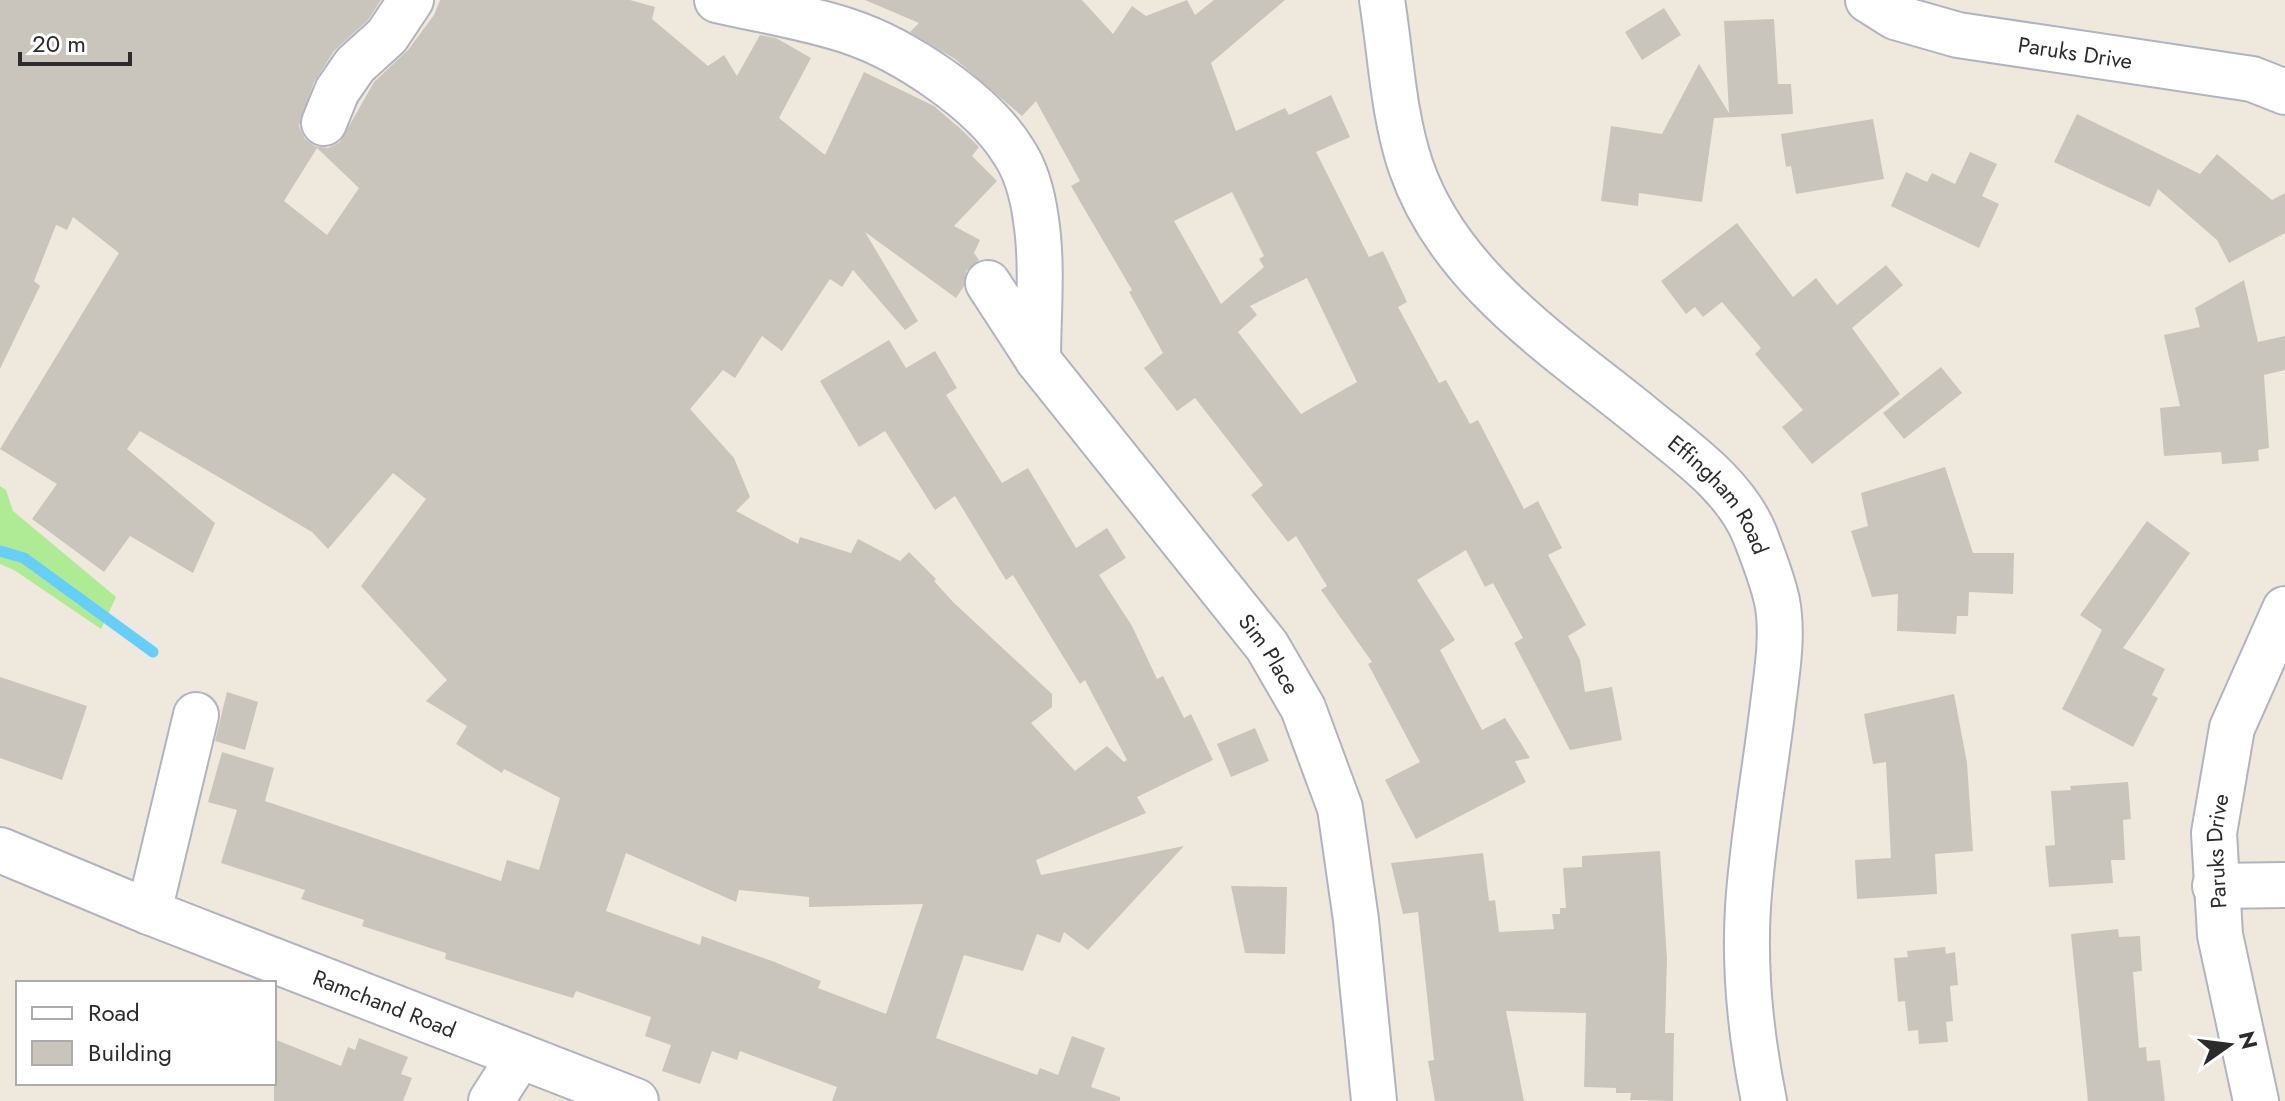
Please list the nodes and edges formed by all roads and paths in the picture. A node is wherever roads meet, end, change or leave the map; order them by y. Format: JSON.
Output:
{"nodes":[{"id":1,"x":411,"y":0,"type":"edge"},
{"id":2,"x":717,"y":0,"type":"edge"},
{"id":3,"x":1382,"y":0,"type":"edge"},
{"id":4,"x":1868,"y":0,"type":"edge"},
{"id":5,"x":2285,"y":92,"type":"edge"},
{"id":6,"x":324,"y":123,"type":"dead end"},
{"id":7,"x":988,"y":283,"type":"dead end"},
{"id":8,"x":1038,"y":360,"type":"junction"},
{"id":9,"x":2285,"y":609,"type":"edge"},
{"id":10,"x":196,"y":715,"type":"dead end"},
{"id":11,"x":0,"y":850,"type":"edge"},
{"id":12,"x":2285,"y":885,"type":"edge"},
{"id":13,"x":2215,"y":886,"type":"junction"},
{"id":14,"x":149,"y":912,"type":"junction"},
{"id":15,"x":520,"y":1056,"type":"junction"},
{"id":16,"x":491,"y":1101,"type":"edge"},
{"id":17,"x":636,"y":1101,"type":"edge"},
{"id":18,"x":1374,"y":1101,"type":"edge"},
{"id":19,"x":1764,"y":1101,"type":"edge"},
{"id":20,"x":2256,"y":1101,"type":"edge"}],
"edges":[{"from":1,"to":6,"type":"street"},
{"from":2,"to":8,"type":"street"},
{"from":3,"to":19,"type":"street","name":"Effingham Road"},
{"from":4,"to":5,"type":"street","name":"Paruks Drive"},
{"from":7,"to":8,"type":"street","name":"Sim Place"},
{"from":8,"to":18,"type":"street","name":"Sim Place"},
{"from":9,"to":13,"type":"street","name":"Paruks Drive"},
{"from":10,"to":14,"type":"street"},
{"from":11,"to":14,"type":"street","name":"Ramchand Road"},
{"from":12,"to":13,"type":"street"},
{"from":13,"to":20,"type":"street","name":"Paruks Drive"},
{"from":14,"to":15,"type":"street","name":"Ramchand Road"},
{"from":15,"to":16,"type":"street"},
{"from":15,"to":17,"type":"street","name":"Ramchand Road"}]}
